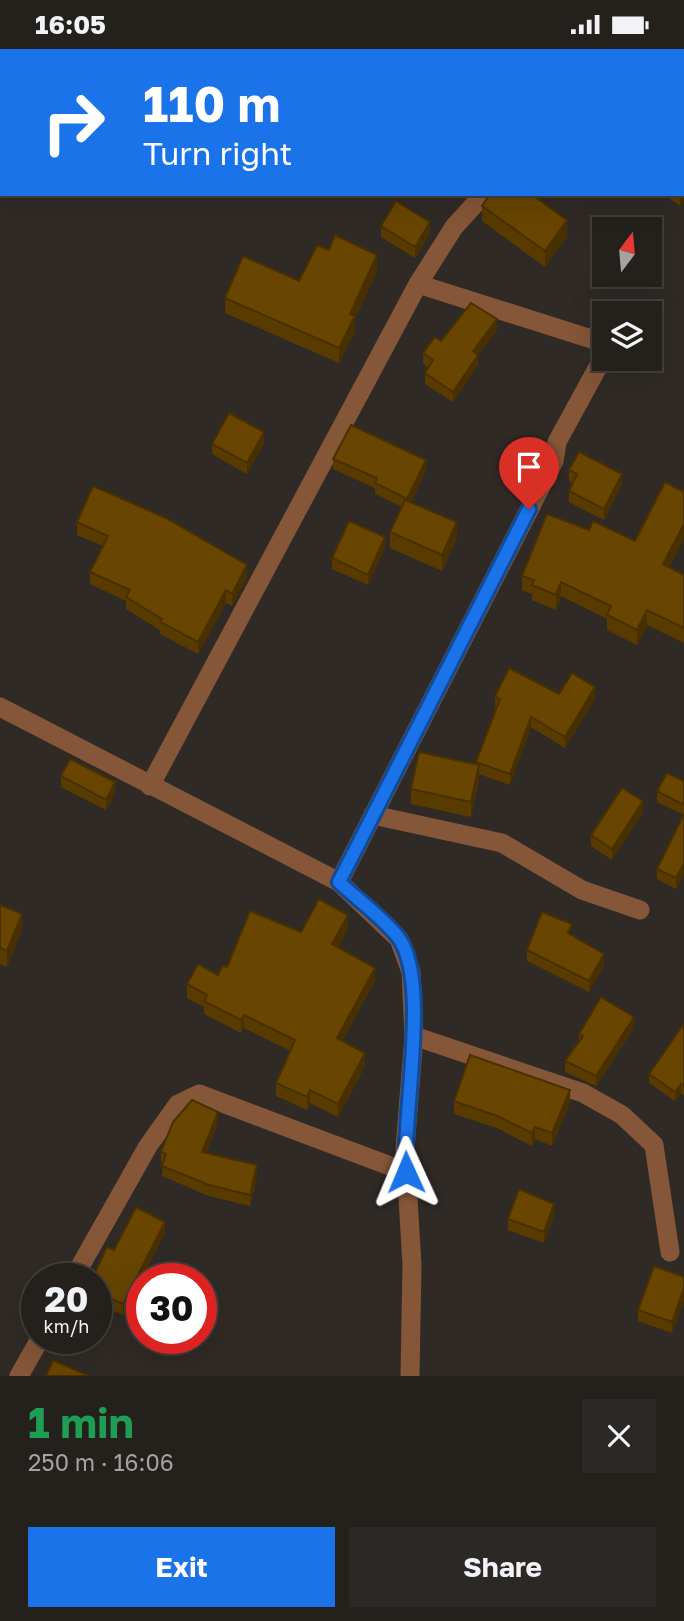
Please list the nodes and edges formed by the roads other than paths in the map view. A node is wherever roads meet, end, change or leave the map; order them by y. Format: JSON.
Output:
{"nodes":[{"id":1,"x":483,"y":196,"type":"edge"},
{"id":2,"x":418,"y":284,"type":"junction"},
{"id":3,"x":592,"y":339,"type":"edge"},
{"id":4,"x":596,"y":371,"type":"edge"},
{"id":5,"x":0,"y":707,"type":"edge"},
{"id":6,"x":150,"y":786,"type":"junction"},
{"id":7,"x":373,"y":815,"type":"junction"},
{"id":8,"x":339,"y":882,"type":"junction"},
{"id":9,"x":640,"y":910,"type":"dead end"},
{"id":10,"x":414,"y":1036,"type":"junction"},
{"id":11,"x":406,"y":1172,"type":"junction"},
{"id":12,"x":675,"y":1231,"type":"edge"},
{"id":13,"x":670,"y":1252,"type":"dead end"},
{"id":14,"x":82,"y":1263,"type":"edge"},
{"id":15,"x":31,"y":1354,"type":"edge"},
{"id":16,"x":19,"y":1376,"type":"edge"},
{"id":17,"x":410,"y":1376,"type":"edge"}],
"edges":[{"from":1,"to":2,"type":"street"},
{"from":2,"to":3,"type":"street"},
{"from":2,"to":6,"type":"street"},
{"from":4,"to":7,"type":"street"},
{"from":5,"to":6,"type":"street"},
{"from":6,"to":8,"type":"street"},
{"from":7,"to":8,"type":"street"},
{"from":7,"to":9,"type":"street"},
{"from":8,"to":10,"type":"street"},
{"from":10,"to":11,"type":"street"},
{"from":10,"to":12,"type":"street"},
{"from":11,"to":14,"type":"street"},
{"from":11,"to":17,"type":"street"},
{"from":12,"to":13,"type":"street"},
{"from":15,"to":16,"type":"street"}]}
